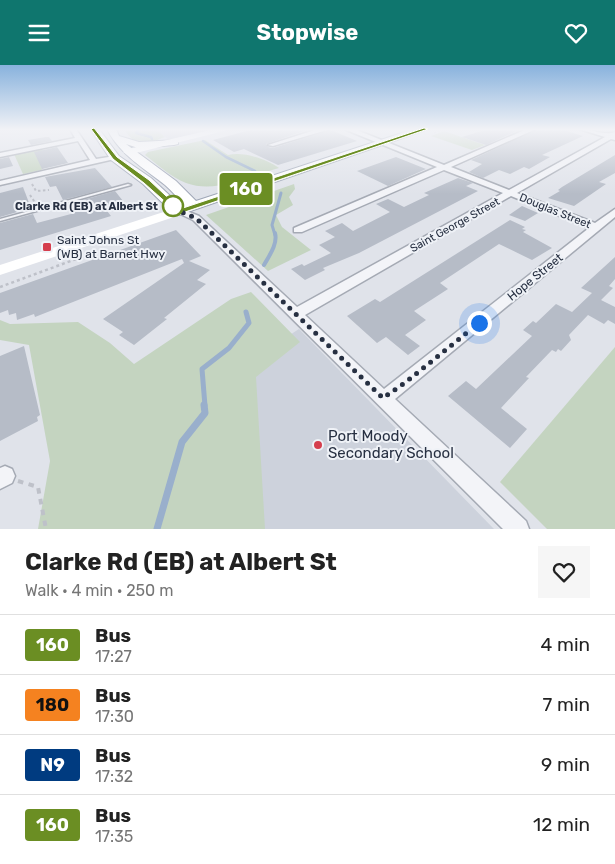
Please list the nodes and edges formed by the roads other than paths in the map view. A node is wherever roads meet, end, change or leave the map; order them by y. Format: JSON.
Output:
{"nodes":[{"id":1,"x":21,"y":151,"type":"edge"},
{"id":2,"x":86,"y":151,"type":"edge"},
{"id":3,"x":110,"y":151,"type":"edge"},
{"id":4,"x":138,"y":151,"type":"edge"},
{"id":5,"x":363,"y":151,"type":"edge"},
{"id":6,"x":400,"y":151,"type":"edge"},
{"id":7,"x":484,"y":151,"type":"edge"},
{"id":8,"x":588,"y":151,"type":"edge"},
{"id":9,"x":128,"y":153,"type":"junction"},
{"id":10,"x":0,"y":155,"type":"edge"},
{"id":11,"x":113,"y":155,"type":"junction"},
{"id":12,"x":94,"y":161,"type":"junction"},
{"id":13,"x":444,"y":168,"type":"junction"},
{"id":14,"x":0,"y":183,"type":"edge"},
{"id":15,"x":172,"y":184,"type":"junction"},
{"id":16,"x":129,"y":185,"type":"dead end"},
{"id":17,"x":239,"y":192,"type":"junction"},
{"id":18,"x":511,"y":194,"type":"junction"},
{"id":19,"x":179,"y":211,"type":"junction"},
{"id":20,"x":194,"y":212,"type":"junction"},
{"id":21,"x":615,"y":212,"type":"edge"},
{"id":22,"x":0,"y":220,"type":"edge"},
{"id":23,"x":596,"y":227,"type":"junction"},
{"id":24,"x":298,"y":230,"type":"dead end"},
{"id":25,"x":0,"y":272,"type":"edge"},
{"id":26,"x":294,"y":314,"type":"junction"},
{"id":27,"x":383,"y":398,"type":"junction"},
{"id":28,"x":518,"y":529,"type":"edge"}],
"edges":[{"from":1,"to":10,"type":"street"},
{"from":2,"to":12,"type":"street"},
{"from":3,"to":11,"type":"main road"},
{"from":4,"to":9,"type":"main road"},
{"from":5,"to":17,"type":"main road"},
{"from":6,"to":13,"type":"street","name":"Douglas Street"},
{"from":7,"to":13,"type":"street"},
{"from":8,"to":18,"type":"street","name":"Saint George Street"},
{"from":9,"to":11,"type":"main road"},
{"from":9,"to":15,"type":"main road"},
{"from":11,"to":12,"type":"street"},
{"from":11,"to":19,"type":"main road"},
{"from":12,"to":14,"type":"street"},
{"from":13,"to":18,"type":"street","name":"Douglas Street"},
{"from":13,"to":24,"type":"street"},
{"from":15,"to":17,"type":"main road"},
{"from":15,"to":20,"type":"main road"},
{"from":16,"to":22,"type":"lane"},
{"from":17,"to":20,"type":"main road"},
{"from":18,"to":23,"type":"street","name":"Douglas Street"},
{"from":18,"to":26,"type":"street","name":"Saint George Street"},
{"from":19,"to":20,"type":"main road"},
{"from":19,"to":25,"type":"main road"},
{"from":20,"to":26,"type":"street"},
{"from":21,"to":23,"type":"street","name":"Hope Street"},
{"from":23,"to":27,"type":"street","name":"Hope Street"},
{"from":26,"to":27,"type":"street"},
{"from":27,"to":28,"type":"street"}]}
